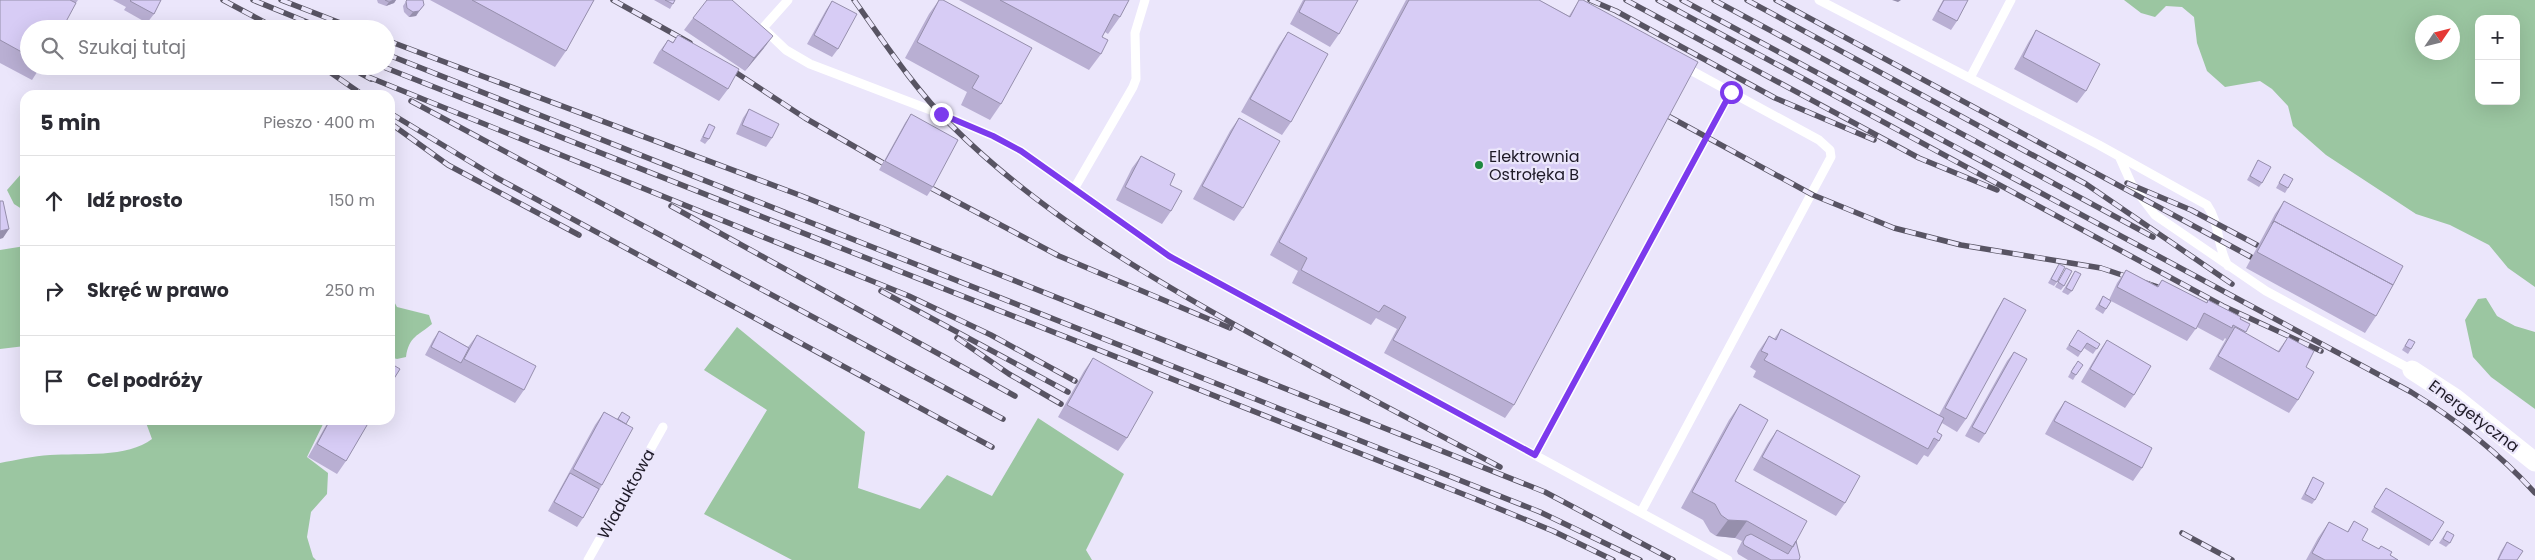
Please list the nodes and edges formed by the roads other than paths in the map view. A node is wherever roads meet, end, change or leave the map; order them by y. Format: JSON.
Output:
{"nodes":[{"id":1,"x":788,"y":0,"type":"edge"},
{"id":2,"x":1145,"y":0,"type":"edge"},
{"id":3,"x":1819,"y":0,"type":"edge"},
{"id":4,"x":2011,"y":0,"type":"edge"},
{"id":5,"x":1678,"y":64,"type":"edge"},
{"id":6,"x":1970,"y":78,"type":"junction"},
{"id":7,"x":1731,"y":92,"type":"junction"},
{"id":8,"x":2119,"y":156,"type":"junction"},
{"id":9,"x":1074,"y":189,"type":"junction"},
{"id":10,"x":2228,"y":266,"type":"junction"},
{"id":11,"x":2412,"y":370,"type":"joint"},
{"id":12,"x":663,"y":427,"type":"dead end"},
{"id":13,"x":1535,"y":455,"type":"junction"},
{"id":14,"x":2535,"y":462,"type":"edge"},
{"id":15,"x":1641,"y":512,"type":"junction"},
{"id":16,"x":588,"y":560,"type":"edge"},
{"id":17,"x":1728,"y":560,"type":"edge"}],
"edges":[{"from":1,"to":9,"type":"lane"},
{"from":2,"to":9,"type":"lane"},
{"from":3,"to":6,"type":"lane"},
{"from":4,"to":6,"type":"lane"},
{"from":5,"to":7,"type":"lane"},
{"from":6,"to":8,"type":"lane"},
{"from":7,"to":13,"type":"lane"},
{"from":7,"to":15,"type":"lane"},
{"from":8,"to":10,"type":"lane"},
{"from":8,"to":10,"type":"lane"},
{"from":9,"to":13,"type":"lane"},
{"from":10,"to":11,"type":"lane"},
{"from":11,"to":14,"type":"street","name":"Energetyczna"},
{"from":12,"to":16,"type":"lane","name":"Wiaduktowa"},
{"from":13,"to":15,"type":"lane"},
{"from":15,"to":17,"type":"lane"}]}
